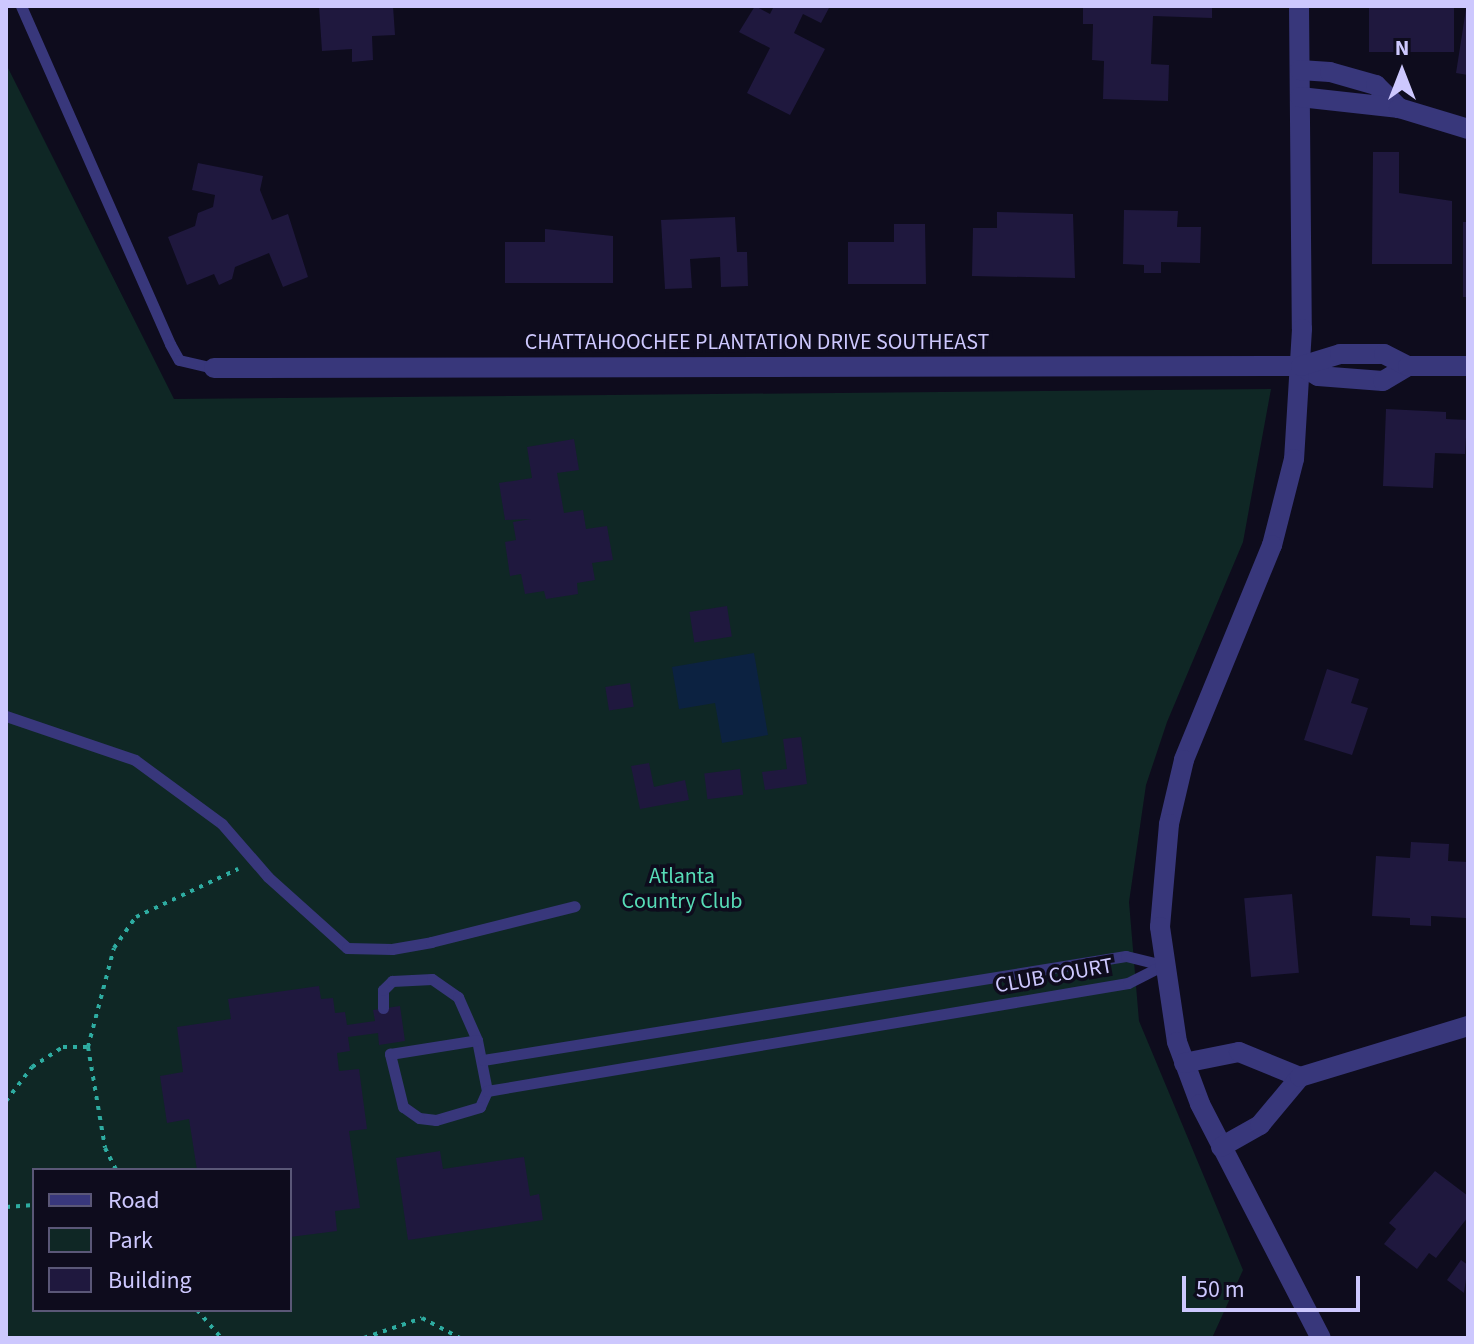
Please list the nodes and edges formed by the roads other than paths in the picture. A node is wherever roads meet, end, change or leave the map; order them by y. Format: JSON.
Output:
{"nodes":[{"id":1,"x":21,"y":6,"type":"edge"},
{"id":2,"x":1299,"y":6,"type":"edge"},
{"id":3,"x":1300,"y":70,"type":"junction"},
{"id":4,"x":1300,"y":97,"type":"junction"},
{"id":5,"x":1399,"y":108,"type":"junction"},
{"id":6,"x":1468,"y":129,"type":"edge"},
{"id":7,"x":1301,"y":366,"type":"junction"},
{"id":8,"x":1468,"y":366,"type":"edge"},
{"id":9,"x":214,"y":368,"type":"joint"},
{"id":10,"x":6,"y":716,"type":"edge"},
{"id":11,"x":575,"y":906,"type":"dead end"},
{"id":12,"x":1163,"y":965,"type":"junction"},
{"id":13,"x":383,"y":1008,"type":"dead end"},
{"id":14,"x":1468,"y":1026,"type":"edge"},
{"id":15,"x":477,"y":1040,"type":"junction"},
{"id":16,"x":483,"y":1060,"type":"junction"},
{"id":17,"x":1184,"y":1063,"type":"junction"},
{"id":18,"x":1300,"y":1077,"type":"junction"},
{"id":19,"x":487,"y":1091,"type":"junction"},
{"id":20,"x":1221,"y":1147,"type":"junction"},
{"id":21,"x":1321,"y":1338,"type":"edge"}],
"edges":[{"from":1,"to":9,"type":"lane"},
{"from":2,"to":3,"type":"street"},
{"from":3,"to":4,"type":"street"},
{"from":3,"to":5,"type":"street"},
{"from":4,"to":5,"type":"street"},
{"from":4,"to":7,"type":"street"},
{"from":5,"to":6,"type":"street"},
{"from":7,"to":8,"type":"street","name":"CHATTAHOOCHEE PLANTATION DRIVE SOUTHEAST"},
{"from":7,"to":9,"type":"street","name":"CHATTAHOOCHEE PLANTATION DRIVE SOUTHEAST"},
{"from":7,"to":12,"type":"street"},
{"from":10,"to":11,"type":"lane"},
{"from":12,"to":16,"type":"lane","name":"CLUB COURT"},
{"from":12,"to":17,"type":"street"},
{"from":12,"to":19,"type":"lane","name":"CLUB COURT"},
{"from":13,"to":15,"type":"lane"},
{"from":14,"to":18,"type":"street"},
{"from":15,"to":16,"type":"lane"},
{"from":15,"to":19,"type":"lane"},
{"from":16,"to":19,"type":"lane"},
{"from":17,"to":18,"type":"street"},
{"from":17,"to":20,"type":"street"},
{"from":18,"to":20,"type":"street"},
{"from":20,"to":21,"type":"street"}]}
